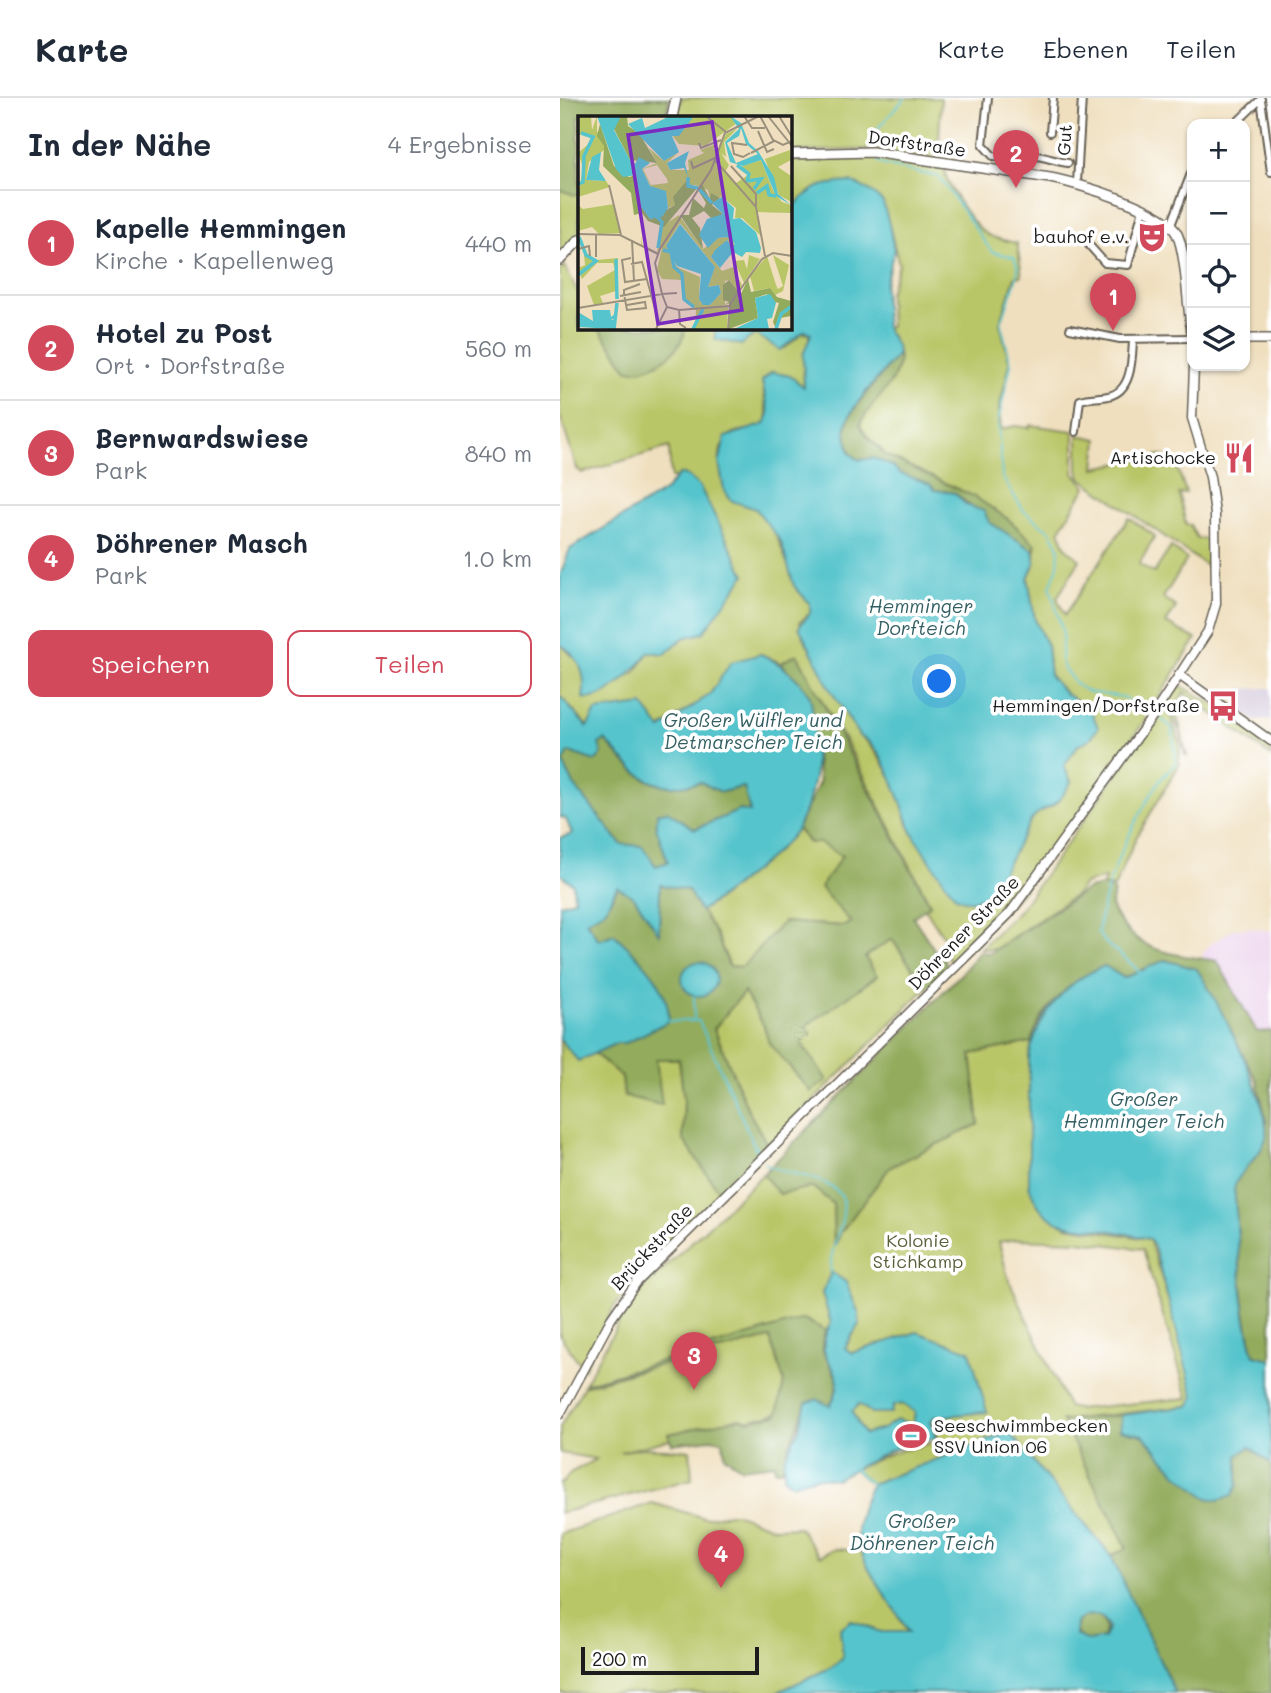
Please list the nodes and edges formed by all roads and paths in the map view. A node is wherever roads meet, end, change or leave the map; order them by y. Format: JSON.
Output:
{"nodes":[{"id":1,"x":676,"y":98,"type":"edge"},
{"id":2,"x":988,"y":98,"type":"edge"},
{"id":3,"x":1053,"y":98,"type":"edge"},
{"id":4,"x":1082,"y":98,"type":"edge"},
{"id":5,"x":1261,"y":99,"type":"edge"},
{"id":6,"x":672,"y":116,"type":"edge"},
{"id":7,"x":1241,"y":119,"type":"edge"},
{"id":8,"x":1050,"y":132,"type":"dead end"},
{"id":9,"x":791,"y":154,"type":"edge"},
{"id":10,"x":1019,"y":159,"type":"junction"},
{"id":11,"x":1068,"y":163,"type":"dead end"},
{"id":12,"x":1271,"y":172,"type":"edge"},
{"id":13,"x":1018,"y":174,"type":"junction"},
{"id":14,"x":1188,"y":182,"type":"edge"},
{"id":15,"x":1077,"y":183,"type":"junction"},
{"id":16,"x":1143,"y":209,"type":"junction"},
{"id":17,"x":1171,"y":225,"type":"junction"},
{"id":18,"x":578,"y":241,"type":"edge"},
{"id":19,"x":1088,"y":244,"type":"dead end"},
{"id":20,"x":560,"y":260,"type":"edge"},
{"id":21,"x":1189,"y":308,"type":"edge"},
{"id":22,"x":1070,"y":329,"type":"dead end"},
{"id":23,"x":1187,"y":338,"type":"edge"},
{"id":24,"x":1250,"y":339,"type":"edge"},
{"id":25,"x":1271,"y":339,"type":"edge"},
{"id":26,"x":1133,"y":340,"type":"junction"},
{"id":27,"x":1194,"y":371,"type":"edge"},
{"id":28,"x":1076,"y":432,"type":"dead end"},
{"id":29,"x":1179,"y":675,"type":"junction"},
{"id":30,"x":1271,"y":741,"type":"edge"},
{"id":31,"x":766,"y":1153,"type":"joint"},
{"id":32,"x":560,"y":1414,"type":"edge"}],
"edges":[{"from":1,"to":6,"type":"main road"},
{"from":2,"to":10,"type":"street"},
{"from":3,"to":8,"type":"street"},
{"from":4,"to":15,"type":"street","name":"Gut"},
{"from":5,"to":7,"type":"street"},
{"from":5,"to":12,"type":"street"},
{"from":9,"to":13,"type":"main road","name":"Dorfstraße"},
{"from":10,"to":11,"type":"street"},
{"from":10,"to":13,"type":"street"},
{"from":13,"to":15,"type":"main road","name":"Dorfstraße"},
{"from":14,"to":17,"type":"street"},
{"from":15,"to":16,"type":"main road","name":"Dorfstraße"},
{"from":16,"to":17,"type":"main road","name":"Dorfstraße"},
{"from":16,"to":19,"type":"street"},
{"from":17,"to":21,"type":"main road"},
{"from":18,"to":20,"type":"main road"},
{"from":22,"to":26,"type":"street"},
{"from":23,"to":26,"type":"street"},
{"from":24,"to":25,"type":"main road"},
{"from":26,"to":28,"type":"street"},
{"from":27,"to":29,"type":"street"},
{"from":29,"to":30,"type":"street"},
{"from":29,"to":31,"type":"street","name":"Döhrener Straße"},
{"from":31,"to":32,"type":"street","name":"Brückstraße"}]}
